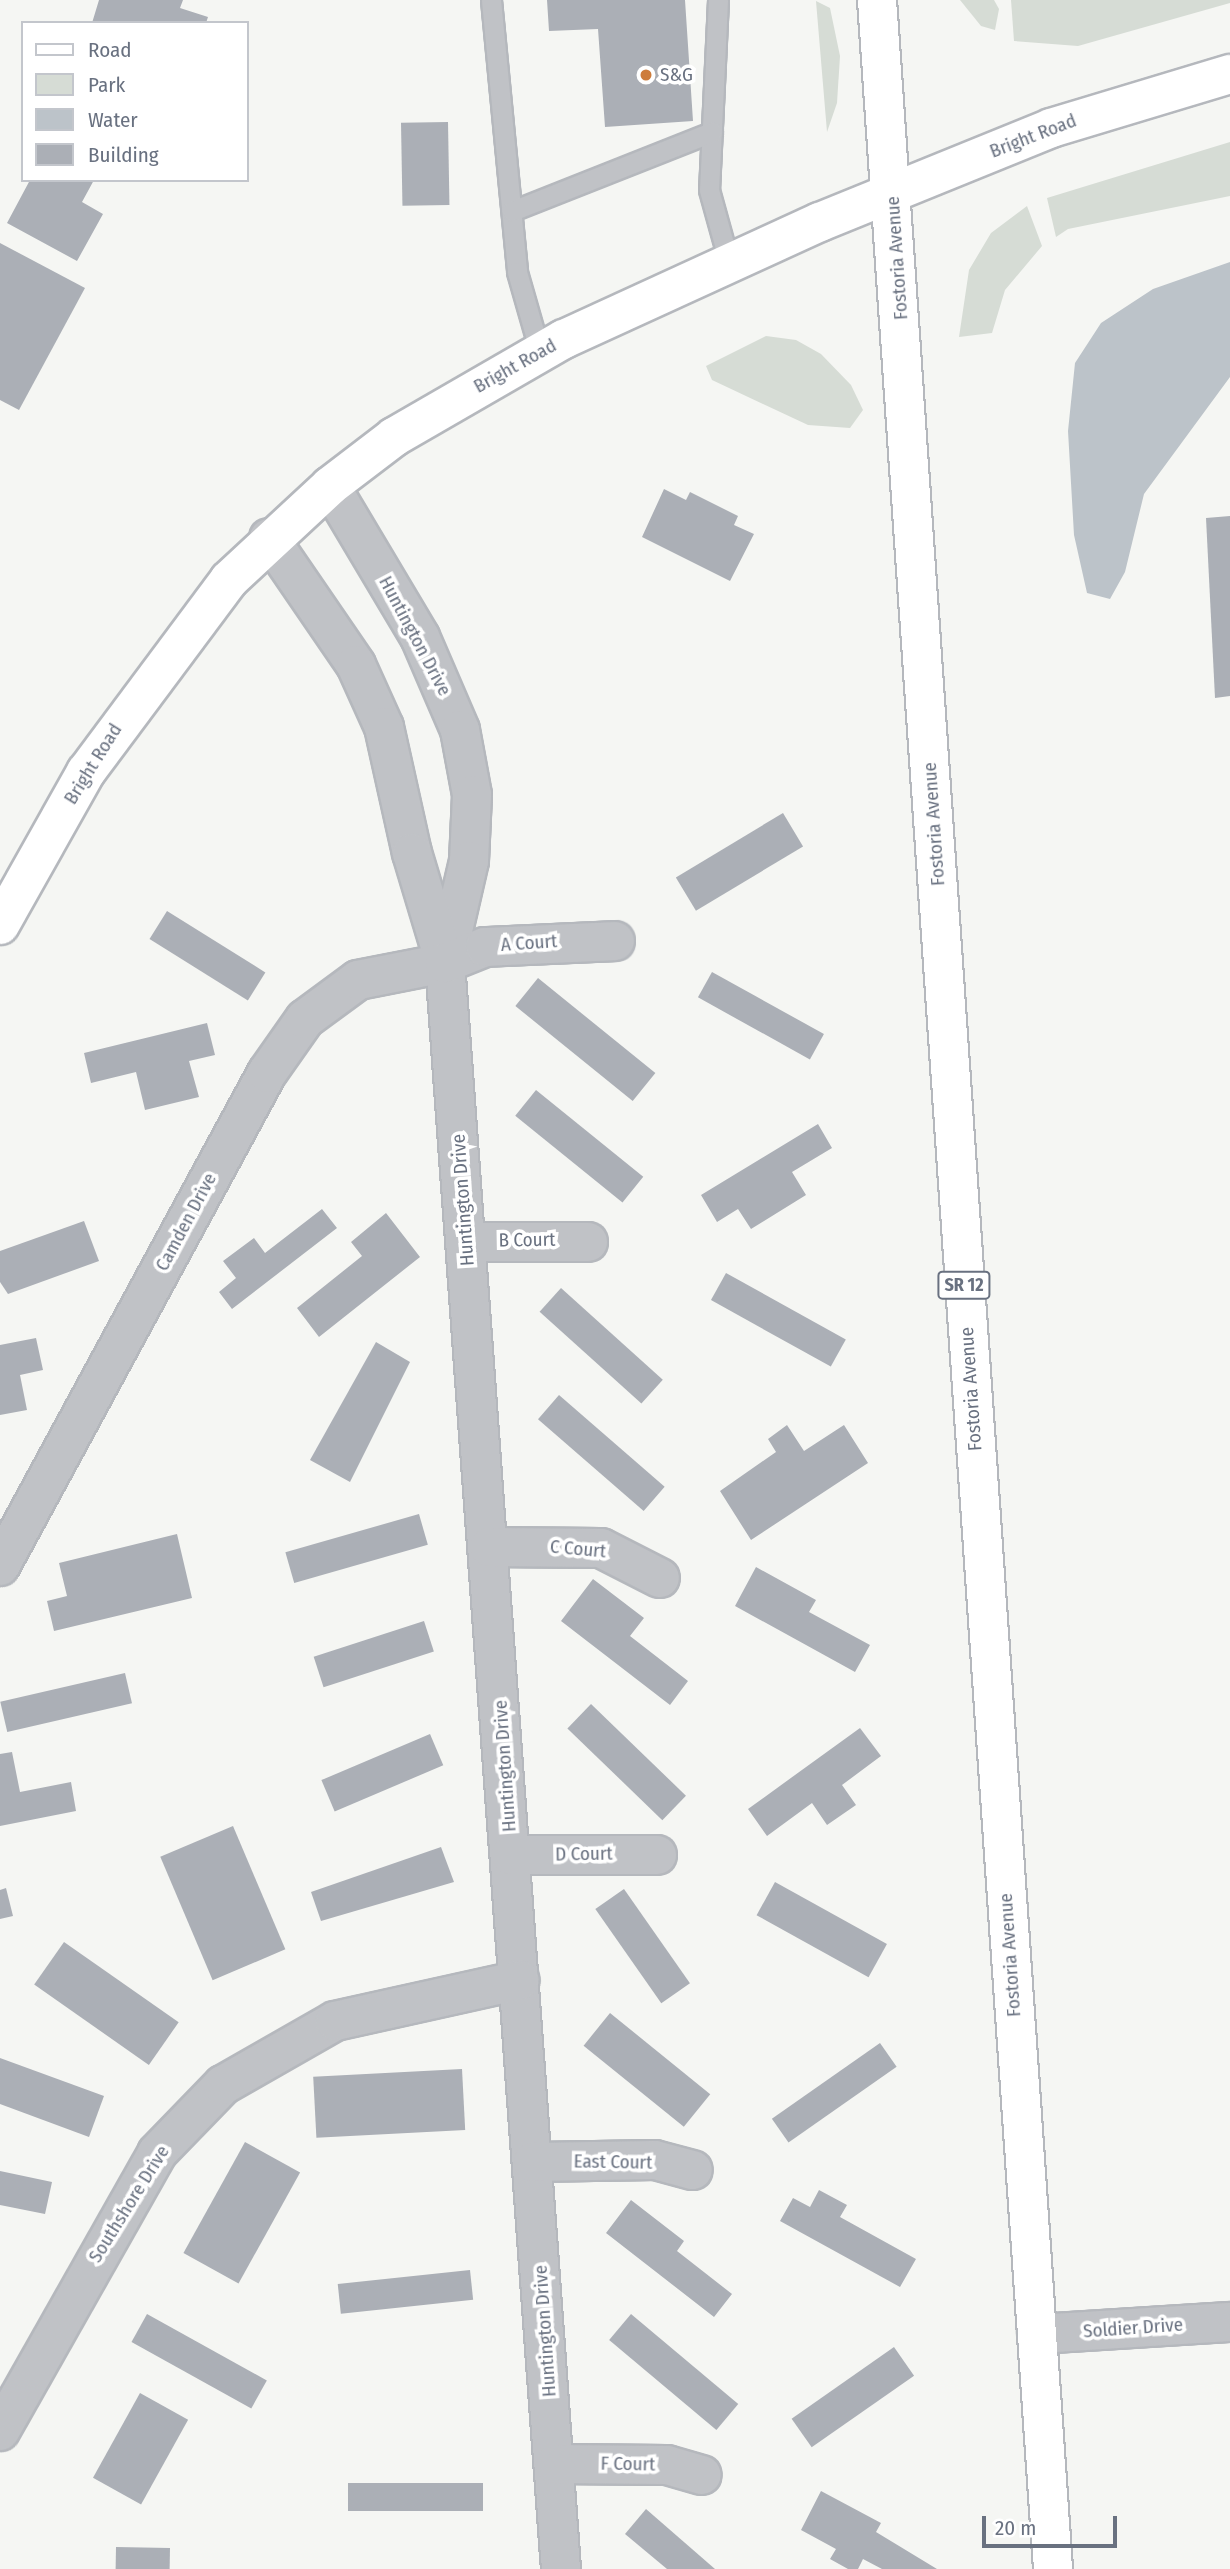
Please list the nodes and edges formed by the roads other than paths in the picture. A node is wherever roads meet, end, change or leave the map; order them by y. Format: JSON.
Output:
{"nodes":[{"id":1,"x":491,"y":0,"type":"edge"},
{"id":2,"x":718,"y":0,"type":"edge"},
{"id":3,"x":877,"y":0,"type":"edge"},
{"id":4,"x":1230,"y":74,"type":"edge"},
{"id":5,"x":712,"y":132,"type":"junction"},
{"id":6,"x":893,"y":191,"type":"junction"},
{"id":7,"x":512,"y":211,"type":"junction"},
{"id":8,"x":729,"y":262,"type":"junction"},
{"id":9,"x":540,"y":352,"type":"junction"},
{"id":10,"x":330,"y":486,"type":"junction"},
{"id":11,"x":269,"y":538,"type":"junction"},
{"id":12,"x":0,"y":925,"type":"edge"},
{"id":13,"x":615,"y":941,"type":"dead end"},
{"id":14,"x":446,"y":963,"type":"junction"},
{"id":15,"x":466,"y":1242,"type":"junction"},
{"id":16,"x":588,"y":1242,"type":"dead end"},
{"id":17,"x":489,"y":1547,"type":"junction"},
{"id":18,"x":0,"y":1566,"type":"edge"},
{"id":19,"x":660,"y":1578,"type":"dead end"},
{"id":20,"x":511,"y":1855,"type":"junction"},
{"id":21,"x":657,"y":1855,"type":"dead end"},
{"id":22,"x":520,"y":1980,"type":"junction"},
{"id":23,"x":533,"y":2162,"type":"junction"},
{"id":24,"x":692,"y":2170,"type":"dead end"},
{"id":25,"x":1230,"y":2322,"type":"edge"},
{"id":26,"x":1037,"y":2334,"type":"junction"},
{"id":27,"x":0,"y":2431,"type":"edge"},
{"id":28,"x":554,"y":2464,"type":"junction"},
{"id":29,"x":702,"y":2475,"type":"dead end"},
{"id":30,"x":561,"y":2569,"type":"edge"},
{"id":31,"x":1053,"y":2569,"type":"edge"}],
"edges":[{"from":1,"to":7,"type":"lane"},
{"from":2,"to":5,"type":"lane"},
{"from":3,"to":6,"type":"main road","name":"Fostoria Avenue","number":"SR 12"},
{"from":4,"to":6,"type":"main road","name":"Bright Road"},
{"from":5,"to":7,"type":"lane"},
{"from":5,"to":8,"type":"lane"},
{"from":6,"to":8,"type":"main road","name":"Bright Road"},
{"from":6,"to":26,"type":"main road","name":"Fostoria Avenue","number":"SR 12"},
{"from":7,"to":9,"type":"lane"},
{"from":8,"to":9,"type":"main road","name":"Bright Road"},
{"from":9,"to":10,"type":"main road","name":"Bright Road"},
{"from":10,"to":11,"type":"main road","name":"Bright Road"},
{"from":10,"to":14,"type":"street","name":"Huntington Drive"},
{"from":11,"to":12,"type":"main road","name":"Bright Road"},
{"from":11,"to":14,"type":"street","name":"Huntington Drive"},
{"from":13,"to":14,"type":"street","name":"A Court"},
{"from":14,"to":15,"type":"street","name":"Huntington Drive"},
{"from":14,"to":18,"type":"street","name":"Camden Drive"},
{"from":15,"to":16,"type":"street","name":"B Court"},
{"from":15,"to":17,"type":"street","name":"Huntington Drive"},
{"from":17,"to":19,"type":"street","name":"C Court"},
{"from":17,"to":20,"type":"street","name":"Huntington Drive"},
{"from":20,"to":21,"type":"street","name":"D Court"},
{"from":20,"to":22,"type":"street","name":"Huntington Drive"},
{"from":22,"to":23,"type":"street","name":"Huntington Drive"},
{"from":22,"to":27,"type":"street","name":"Southshore Drive"},
{"from":23,"to":24,"type":"street","name":"East Court"},
{"from":23,"to":28,"type":"street","name":"Huntington Drive"},
{"from":25,"to":26,"type":"street","name":"Soldier Drive"},
{"from":26,"to":31,"type":"main road","name":"Fostoria Avenue","number":"SR 12"},
{"from":28,"to":29,"type":"street","name":"F Court"},
{"from":28,"to":30,"type":"street","name":"Huntington Drive"}]}
